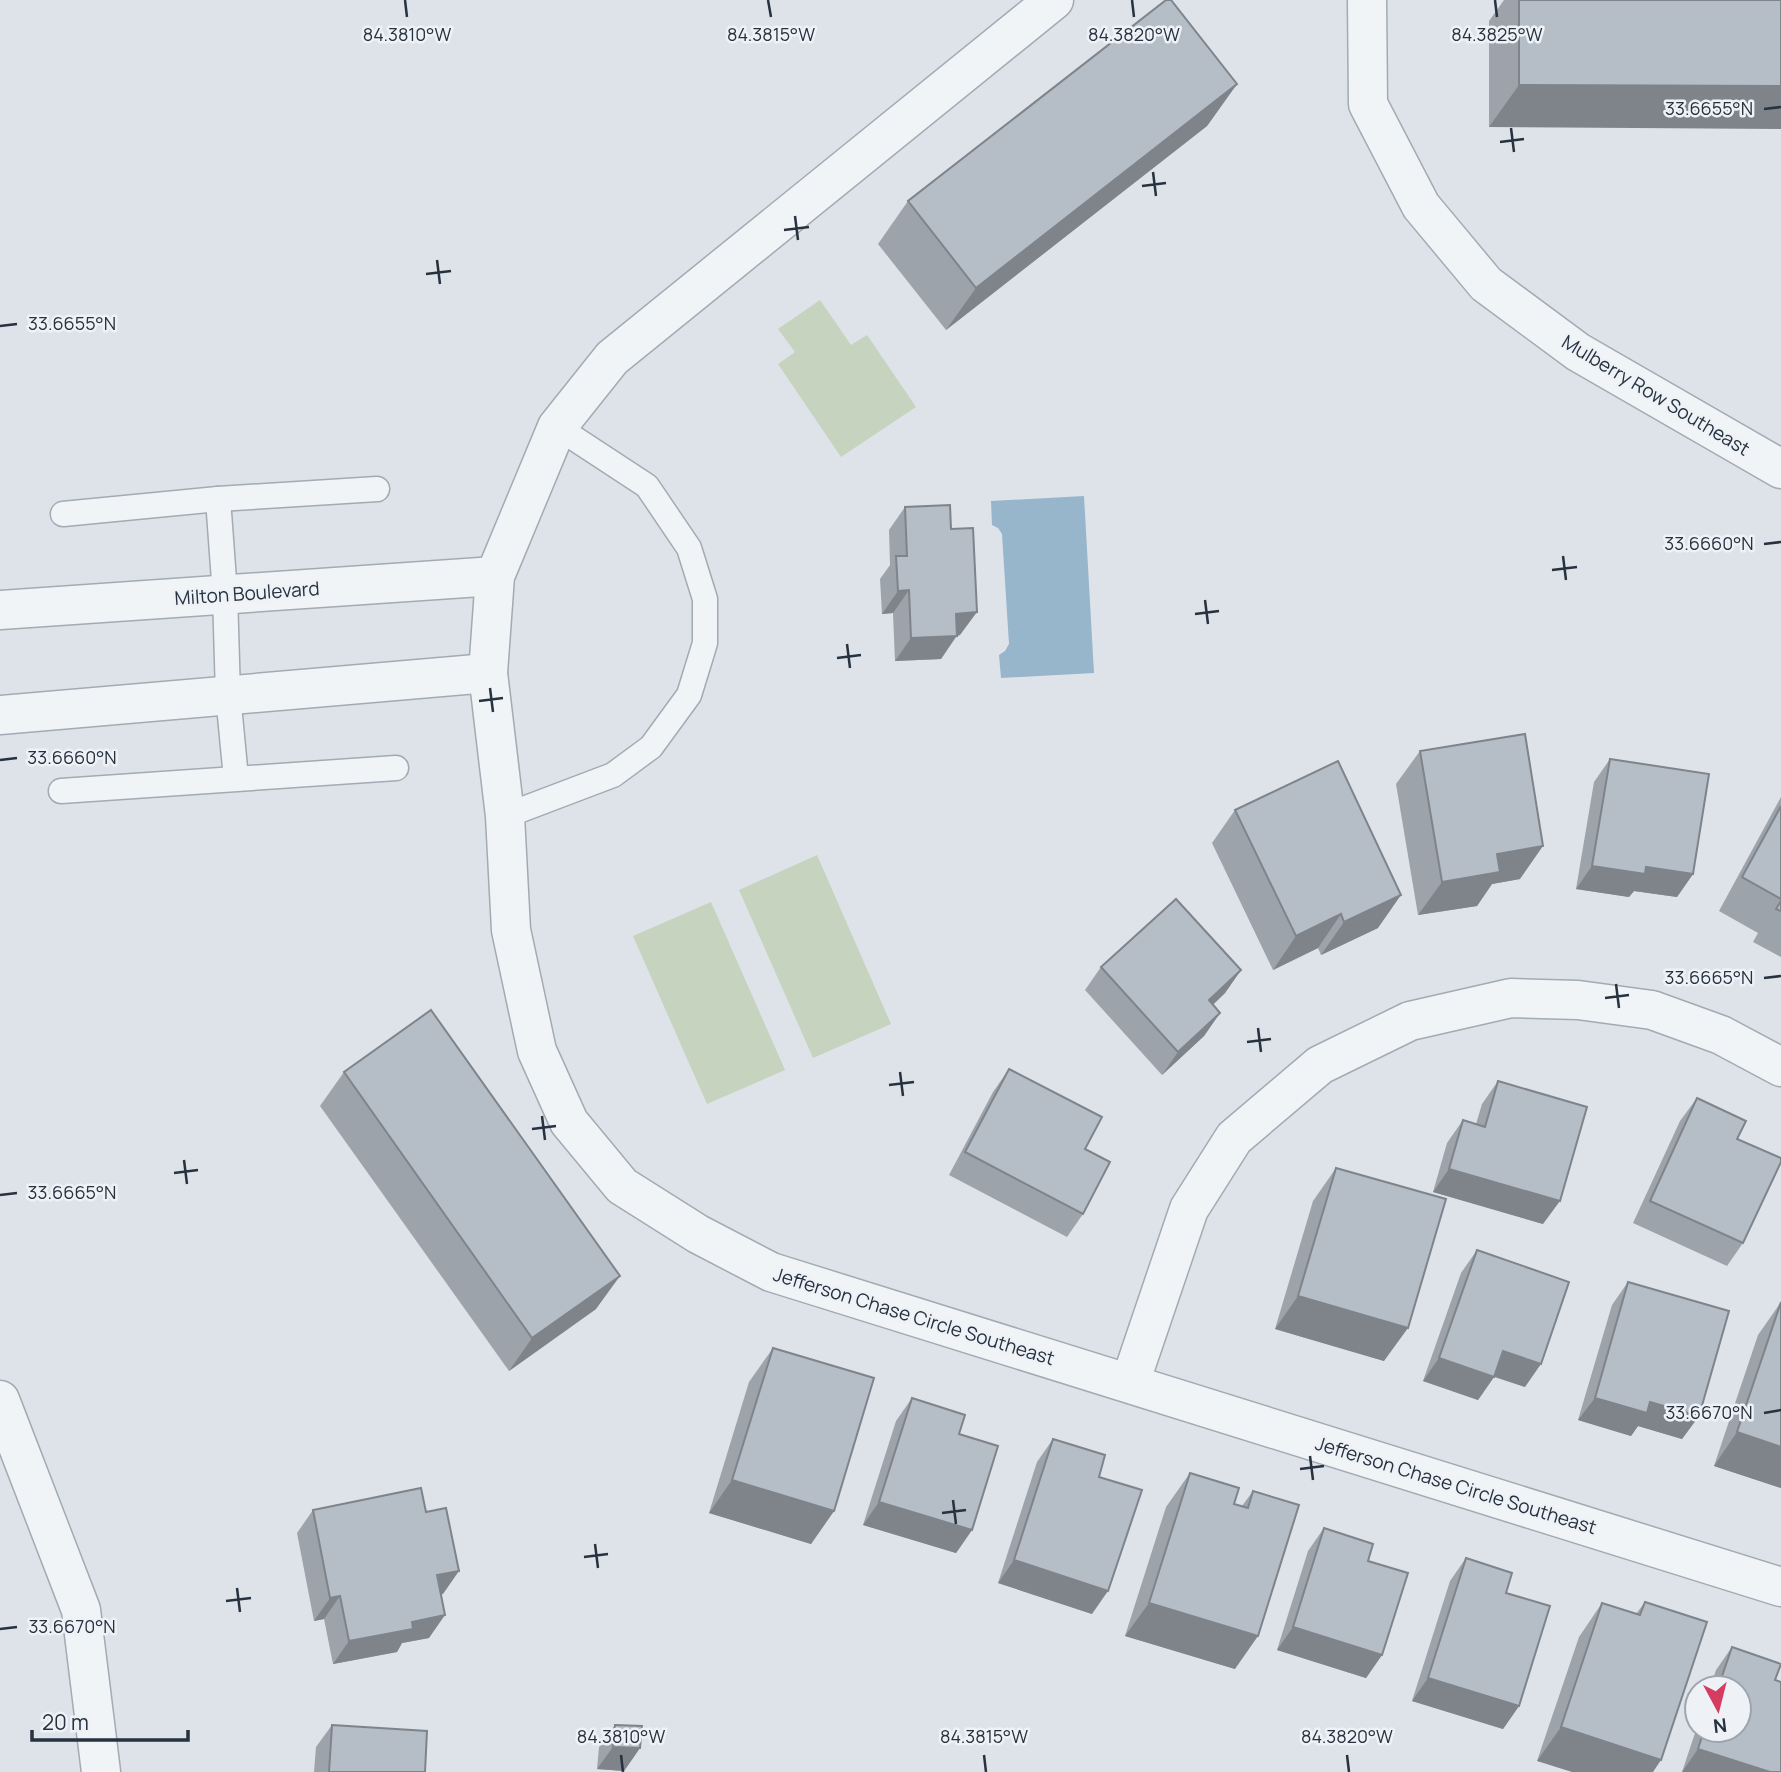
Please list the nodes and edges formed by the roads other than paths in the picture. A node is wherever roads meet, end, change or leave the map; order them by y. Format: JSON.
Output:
{"nodes":[{"id":1,"x":1054,"y":0,"type":"edge"},
{"id":2,"x":1367,"y":0,"type":"edge"},
{"id":3,"x":557,"y":427,"type":"junction"},
{"id":4,"x":1781,"y":469,"type":"edge"},
{"id":5,"x":377,"y":489,"type":"dead end"},
{"id":6,"x":218,"y":499,"type":"junction"},
{"id":7,"x":63,"y":514,"type":"dead end"},
{"id":8,"x":495,"y":576,"type":"junction"},
{"id":9,"x":225,"y":594,"type":"junction"},
{"id":10,"x":0,"y":610,"type":"edge"},
{"id":11,"x":488,"y":673,"type":"junction"},
{"id":12,"x":228,"y":695,"type":"junction"},
{"id":13,"x":0,"y":715,"type":"edge"},
{"id":14,"x":396,"y":768,"type":"dead end"},
{"id":15,"x":236,"y":778,"type":"junction"},
{"id":16,"x":61,"y":791,"type":"dead end"},
{"id":17,"x":505,"y":816,"type":"junction"},
{"id":18,"x":1781,"y":1067,"type":"edge"},
{"id":19,"x":1130,"y":1383,"type":"junction"},
{"id":20,"x":0,"y":1400,"type":"edge"},
{"id":21,"x":1781,"y":1587,"type":"edge"},
{"id":22,"x":101,"y":1772,"type":"edge"}],
"edges":[{"from":1,"to":3,"type":"street","name":"Jefferson Chase Circle Southeast"},
{"from":2,"to":4,"type":"street","name":"Mulberry Row Southeast"},
{"from":3,"to":8,"type":"street","name":"Jefferson Chase Circle Southeast"},
{"from":3,"to":17,"type":"lane"},
{"from":5,"to":6,"type":"lane"},
{"from":6,"to":7,"type":"lane"},
{"from":6,"to":9,"type":"lane"},
{"from":8,"to":9,"type":"street","name":"Milton Boulevard"},
{"from":8,"to":11,"type":"street","name":"Jefferson Chase Circle Southeast"},
{"from":9,"to":10,"type":"street","name":"Milton Boulevard"},
{"from":9,"to":12,"type":"lane"},
{"from":11,"to":12,"type":"street"},
{"from":11,"to":17,"type":"street","name":"Jefferson Chase Circle Southeast"},
{"from":12,"to":13,"type":"street"},
{"from":12,"to":15,"type":"lane"},
{"from":14,"to":15,"type":"lane"},
{"from":15,"to":16,"type":"lane"},
{"from":17,"to":19,"type":"street","name":"Jefferson Chase Circle Southeast"},
{"from":18,"to":19,"type":"street"},
{"from":19,"to":21,"type":"street","name":"Jefferson Chase Circle Southeast"},
{"from":20,"to":22,"type":"street"}]}
